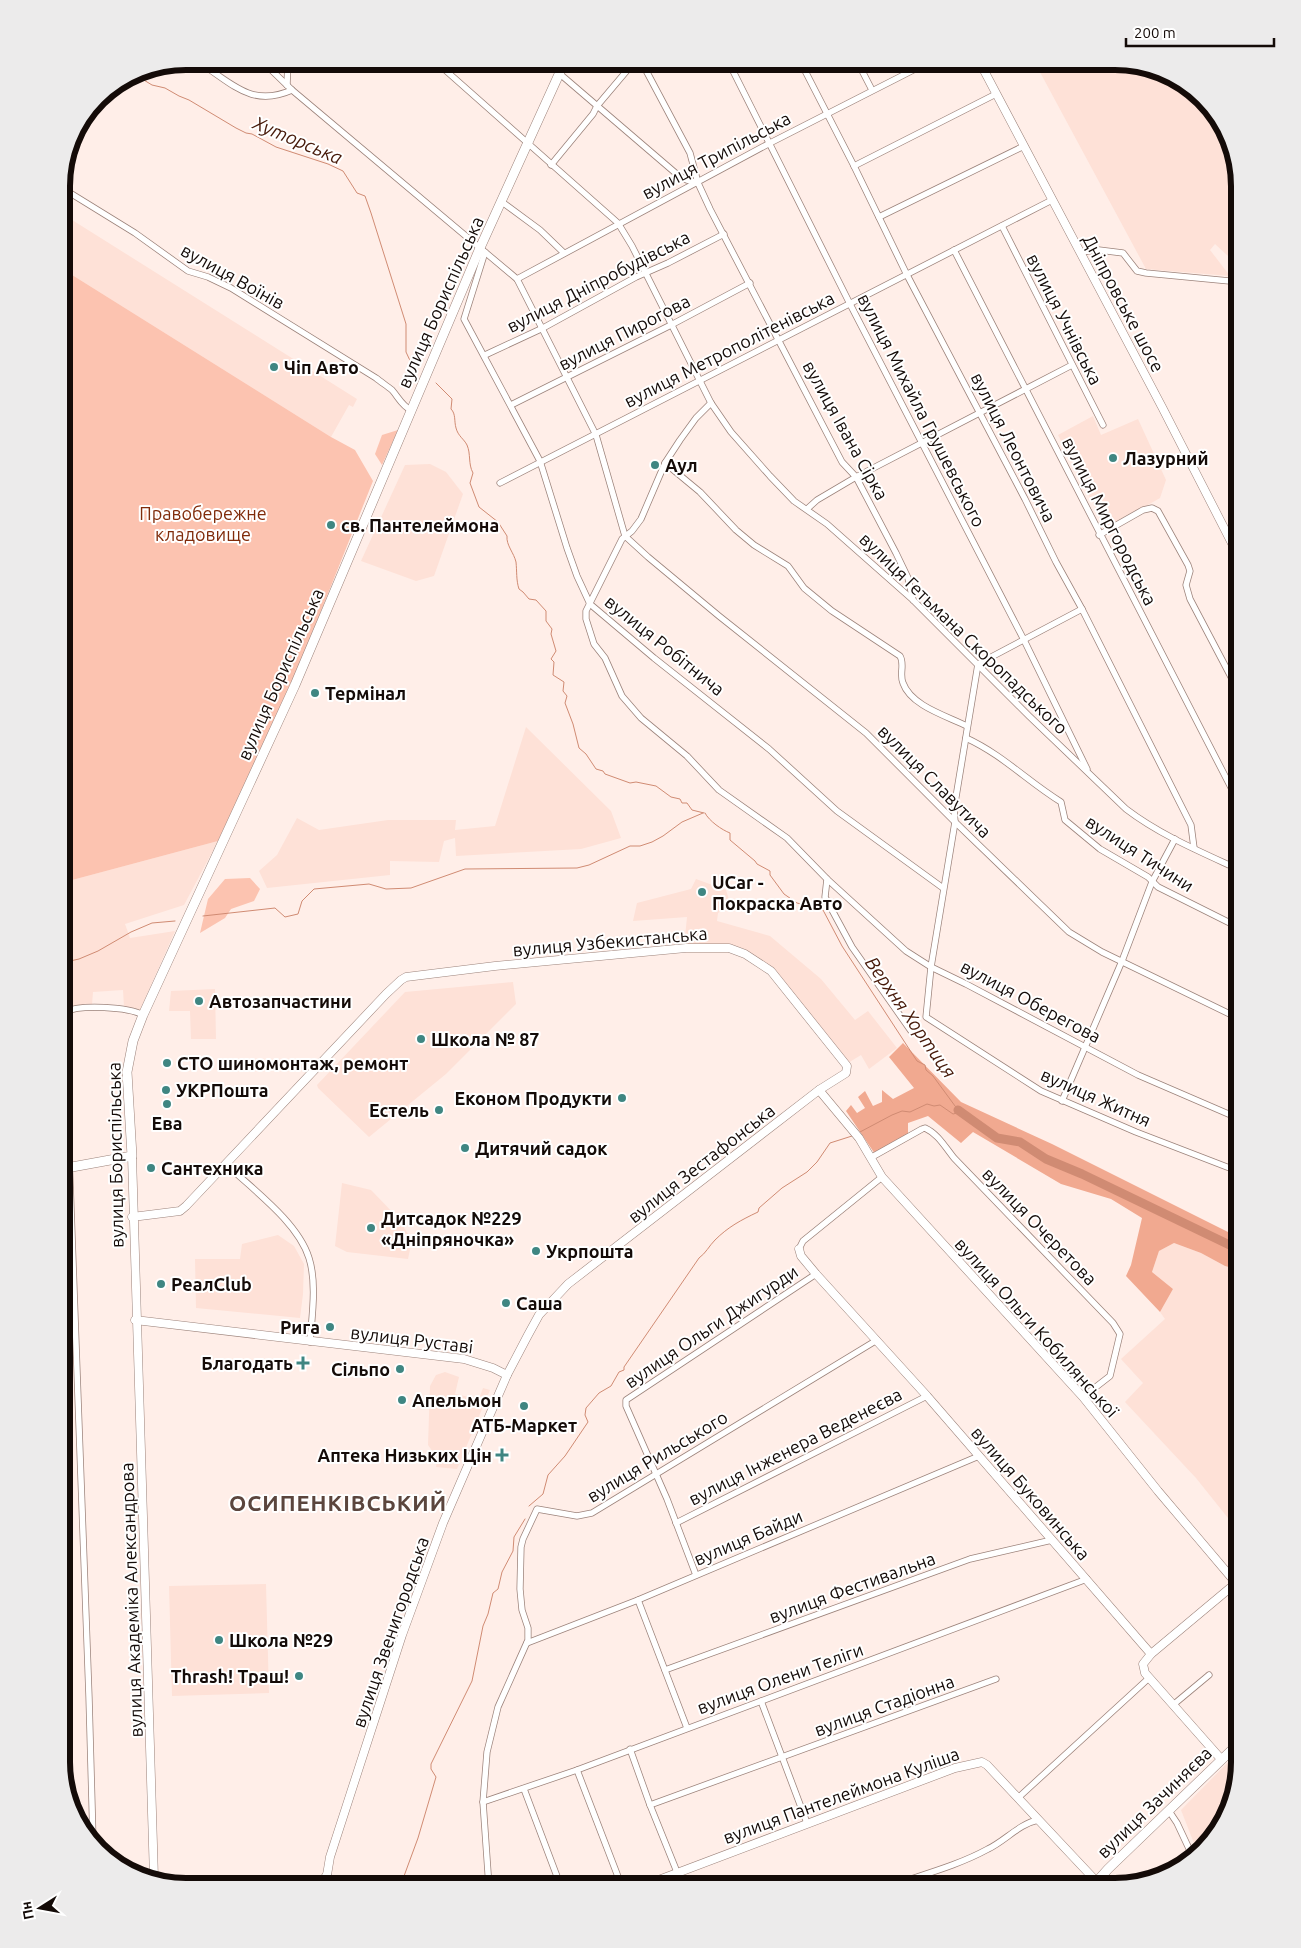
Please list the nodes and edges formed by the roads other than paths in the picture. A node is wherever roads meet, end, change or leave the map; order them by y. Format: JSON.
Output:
{"nodes":[{"id":1,"x":209,"y":70,"type":"edge"},
{"id":2,"x":273,"y":70,"type":"edge"},
{"id":3,"x":288,"y":70,"type":"edge"},
{"id":4,"x":445,"y":70,"type":"edge"},
{"id":5,"x":562,"y":70,"type":"edge"},
{"id":6,"x":627,"y":70,"type":"edge"},
{"id":7,"x":647,"y":70,"type":"edge"},
{"id":8,"x":733,"y":70,"type":"edge"},
{"id":9,"x":805,"y":70,"type":"edge"},
{"id":10,"x":862,"y":70,"type":"edge"},
{"id":11,"x":914,"y":70,"type":"edge"},
{"id":12,"x":983,"y":70,"type":"edge"},
{"id":13,"x":560,"y":74,"type":"junction"},
{"id":14,"x":290,"y":88,"type":"junction"},
{"id":15,"x":872,"y":90,"type":"junction"},
{"id":16,"x":996,"y":94,"type":"junction"},
{"id":17,"x":597,"y":106,"type":"junction"},
{"id":18,"x":827,"y":114,"type":"junction"},
{"id":19,"x":770,"y":143,"type":"junction"},
{"id":20,"x":528,"y":145,"type":"junction"},
{"id":21,"x":1024,"y":146,"type":"junction"},
{"id":22,"x":551,"y":165,"type":"junction"},
{"id":23,"x":854,"y":166,"type":"junction"},
{"id":24,"x":698,"y":183,"type":"junction"},
{"id":25,"x":70,"y":193,"type":"edge"},
{"id":26,"x":1052,"y":200,"type":"junction"},
{"id":27,"x":502,"y":202,"type":"junction"},
{"id":28,"x":880,"y":217,"type":"junction"},
{"id":29,"x":618,"y":223,"type":"junction"},
{"id":30,"x":1002,"y":226,"type":"junction"},
{"id":31,"x":724,"y":234,"type":"junction"},
{"id":32,"x":483,"y":250,"type":"junction"},
{"id":33,"x":954,"y":250,"type":"junction"},
{"id":34,"x":1080,"y":252,"type":"junction"},
{"id":35,"x":564,"y":253,"type":"junction"},
{"id":36,"x":646,"y":273,"type":"junction"},
{"id":37,"x":907,"y":275,"type":"junction"},
{"id":38,"x":517,"y":279,"type":"junction"},
{"id":39,"x":1231,"y":281,"type":"edge"},
{"id":40,"x":750,"y":283,"type":"junction"},
{"id":41,"x":850,"y":304,"type":"junction"},
{"id":42,"x":671,"y":325,"type":"junction"},
{"id":43,"x":543,"y":328,"type":"junction"},
{"id":44,"x":779,"y":340,"type":"junction"},
{"id":45,"x":485,"y":354,"type":"junction"},
{"id":46,"x":1072,"y":366,"type":"junction"},
{"id":47,"x":567,"y":378,"type":"junction"},
{"id":48,"x":700,"y":382,"type":"junction"},
{"id":49,"x":1026,"y":390,"type":"junction"},
{"id":50,"x":711,"y":403,"type":"junction"},
{"id":51,"x":511,"y":405,"type":"junction"},
{"id":52,"x":410,"y":410,"type":"junction"},
{"id":53,"x":980,"y":414,"type":"junction"},
{"id":54,"x":1103,"y":425,"type":"dead end"},
{"id":55,"x":596,"y":434,"type":"junction"},
{"id":56,"x":922,"y":444,"type":"junction"},
{"id":57,"x":540,"y":461,"type":"junction"},
{"id":58,"x":666,"y":463,"type":"junction"},
{"id":59,"x":856,"y":477,"type":"junction"},
{"id":60,"x":500,"y":482,"type":"dead end"},
{"id":61,"x":807,"y":509,"type":"junction"},
{"id":62,"x":1099,"y":535,"type":"junction"},
{"id":63,"x":625,"y":536,"type":"junction"},
{"id":64,"x":1231,"y":542,"type":"edge"},
{"id":65,"x":913,"y":600,"type":"junction"},
{"id":66,"x":590,"y":604,"type":"junction"},
{"id":67,"x":1082,"y":608,"type":"junction"},
{"id":68,"x":1024,"y":640,"type":"junction"},
{"id":69,"x":978,"y":664,"type":"junction"},
{"id":70,"x":1231,"y":677,"type":"edge"},
{"id":71,"x":967,"y":726,"type":"junction"},
{"id":72,"x":966,"y":738,"type":"junction"},
{"id":73,"x":1089,"y":773,"type":"junction"},
{"id":74,"x":1231,"y":788,"type":"edge"},
{"id":75,"x":955,"y":822,"type":"junction"},
{"id":76,"x":1175,"y":839,"type":"junction"},
{"id":77,"x":1194,"y":848,"type":"junction"},
{"id":78,"x":1231,"y":866,"type":"edge"},
{"id":79,"x":828,"y":879,"type":"junction"},
{"id":80,"x":1152,"y":882,"type":"junction"},
{"id":81,"x":943,"y":888,"type":"junction"},
{"id":82,"x":1231,"y":924,"type":"edge"},
{"id":83,"x":1122,"y":961,"type":"junction"},
{"id":84,"x":931,"y":967,"type":"junction"},
{"id":85,"x":70,"y":1010,"type":"edge"},
{"id":86,"x":143,"y":1015,"type":"junction"},
{"id":87,"x":1231,"y":1015,"type":"edge"},
{"id":88,"x":911,"y":1031,"type":"dead end"},
{"id":89,"x":1084,"y":1047,"type":"junction"},
{"id":90,"x":846,"y":1073,"type":"joint"},
{"id":91,"x":819,"y":1090,"type":"junction"},
{"id":92,"x":1062,"y":1101,"type":"junction"},
{"id":93,"x":1231,"y":1115,"type":"edge"},
{"id":94,"x":132,"y":1156,"type":"junction"},
{"id":95,"x":872,"y":1157,"type":"junction"},
{"id":96,"x":226,"y":1164,"type":"junction"},
{"id":97,"x":70,"y":1167,"type":"edge"},
{"id":98,"x":1231,"y":1168,"type":"edge"},
{"id":99,"x":882,"y":1177,"type":"junction"},
{"id":100,"x":132,"y":1217,"type":"junction"},
{"id":101,"x":799,"y":1249,"type":"joint"},
{"id":102,"x":70,"y":1259,"type":"edge"},
{"id":103,"x":816,"y":1274,"type":"junction"},
{"id":104,"x":135,"y":1320,"type":"junction"},
{"id":105,"x":876,"y":1340,"type":"junction"},
{"id":106,"x":310,"y":1342,"type":"junction"},
{"id":107,"x":507,"y":1376,"type":"junction"},
{"id":108,"x":927,"y":1396,"type":"junction"},
{"id":109,"x":1083,"y":1397,"type":"junction"},
{"id":110,"x":979,"y":1456,"type":"junction"},
{"id":111,"x":656,"y":1475,"type":"junction"},
{"id":112,"x":676,"y":1523,"type":"junction"},
{"id":113,"x":1052,"y":1540,"type":"junction"},
{"id":114,"x":1231,"y":1574,"type":"edge"},
{"id":115,"x":696,"y":1576,"type":"junction"},
{"id":116,"x":1087,"y":1579,"type":"junction"},
{"id":117,"x":1231,"y":1588,"type":"edge"},
{"id":118,"x":638,"y":1600,"type":"junction"},
{"id":119,"x":527,"y":1642,"type":"junction"},
{"id":120,"x":1151,"y":1654,"type":"junction"},
{"id":121,"x":665,"y":1670,"type":"junction"},
{"id":122,"x":1209,"y":1674,"type":"dead end"},
{"id":123,"x":1149,"y":1678,"type":"junction"},
{"id":124,"x":996,"y":1679,"type":"dead end"},
{"id":125,"x":761,"y":1701,"type":"junction"},
{"id":126,"x":1172,"y":1705,"type":"junction"},
{"id":127,"x":687,"y":1728,"type":"junction"},
{"id":128,"x":630,"y":1749,"type":"junction"},
{"id":129,"x":1231,"y":1750,"type":"edge"},
{"id":130,"x":782,"y":1758,"type":"junction"},
{"id":131,"x":1221,"y":1759,"type":"junction"},
{"id":132,"x":577,"y":1770,"type":"junction"},
{"id":133,"x":524,"y":1789,"type":"junction"},
{"id":134,"x":1019,"y":1797,"type":"junction"},
{"id":135,"x":483,"y":1802,"type":"junction"},
{"id":136,"x":650,"y":1806,"type":"junction"},
{"id":137,"x":1169,"y":1811,"type":"junction"},
{"id":138,"x":1038,"y":1820,"type":"junction"},
{"id":139,"x":808,"y":1823,"type":"junction"},
{"id":140,"x":92,"y":1829,"type":"edge"},
{"id":141,"x":1190,"y":1850,"type":"edge"},
{"id":142,"x":677,"y":1872,"type":"junction"},
{"id":143,"x":154,"y":1873,"type":"edge"},
{"id":144,"x":327,"y":1875,"type":"junction"},
{"id":145,"x":325,"y":1878,"type":"edge"},
{"id":146,"x":328,"y":1878,"type":"edge"},
{"id":147,"x":487,"y":1878,"type":"edge"},
{"id":148,"x":558,"y":1878,"type":"edge"},
{"id":149,"x":619,"y":1878,"type":"edge"},
{"id":150,"x":662,"y":1878,"type":"edge"},
{"id":151,"x":911,"y":1878,"type":"edge"},
{"id":152,"x":1094,"y":1878,"type":"edge"},
{"id":153,"x":1100,"y":1878,"type":"edge"}],
"edges":[{"from":1,"to":14,"type":"street"},
{"from":2,"to":14,"type":"street"},
{"from":3,"to":14,"type":"street"},
{"from":4,"to":20,"type":"street","name":"вулиця Гетьмана Скоропадського"},
{"from":5,"to":13,"type":"main road","name":"вулиця Бориспільська"},
{"from":6,"to":17,"type":"street"},
{"from":7,"to":24,"type":"street","name":"вулиця Івана Сірка"},
{"from":8,"to":19,"type":"street","name":"вулиця Михайла Грушевського"},
{"from":9,"to":18,"type":"street","name":"вулиця Леонтовича"},
{"from":10,"to":15,"type":"street"},
{"from":11,"to":15,"type":"street","name":"вулиця Трипільська"},
{"from":12,"to":16,"type":"street","name":"Дніпровське шосе"},
{"from":13,"to":17,"type":"street"},
{"from":13,"to":20,"type":"main road","name":"вулиця Бориспільська"},
{"from":14,"to":32,"type":"street"},
{"from":15,"to":18,"type":"street","name":"вулиця Трипільська"},
{"from":16,"to":21,"type":"street","name":"Дніпровське шосе"},
{"from":16,"to":23,"type":"street"},
{"from":17,"to":22,"type":"street"},
{"from":17,"to":24,"type":"street"},
{"from":18,"to":19,"type":"street","name":"вулиця Трипільська"},
{"from":18,"to":23,"type":"street","name":"вулиця Леонтовича"},
{"from":19,"to":24,"type":"street","name":"вулиця Трипільська"},
{"from":19,"to":41,"type":"street","name":"вулиця Михайла Грушевського"},
{"from":20,"to":22,"type":"street","name":"вулиця Гетьмана Скоропадського"},
{"from":20,"to":27,"type":"main road","name":"вулиця Бориспільська"},
{"from":21,"to":26,"type":"street","name":"Дніпровське шосе"},
{"from":21,"to":28,"type":"street"},
{"from":22,"to":29,"type":"street","name":"вулиця Гетьмана Скоропадського"},
{"from":23,"to":28,"type":"street","name":"вулиця Леонтовича"},
{"from":24,"to":29,"type":"street","name":"вулиця Трипільська"},
{"from":24,"to":31,"type":"street","name":"вулиця Івана Сірка"},
{"from":25,"to":52,"type":"street","name":"вулиця Воїнів"},
{"from":26,"to":30,"type":"street","name":"вулиця Метрополітенівська"},
{"from":26,"to":34,"type":"street","name":"Дніпровське шосе"},
{"from":27,"to":32,"type":"main road","name":"вулиця Бориспільська"},
{"from":27,"to":35,"type":"street"},
{"from":28,"to":37,"type":"street","name":"вулиця Леонтовича"},
{"from":29,"to":35,"type":"street","name":"вулиця Трипільська"},
{"from":29,"to":36,"type":"street","name":"вулиця Гетьмана Скоропадського"},
{"from":30,"to":33,"type":"street","name":"вулиця Метрополітенівська"},
{"from":30,"to":46,"type":"street","name":"вулиця Учнівська"},
{"from":31,"to":36,"type":"street","name":"вулиця Дніпробудівська"},
{"from":31,"to":40,"type":"street","name":"вулиця Івана Сірка"},
{"from":32,"to":38,"type":"street"},
{"from":32,"to":45,"type":"street"},
{"from":32,"to":52,"type":"main road","name":"вулиця Бориспільська"},
{"from":33,"to":37,"type":"street","name":"вулиця Метрополітенівська"},
{"from":33,"to":49,"type":"street","name":"вулиця Миргородська"},
{"from":34,"to":39,"type":"street"},
{"from":34,"to":64,"type":"street","name":"Дніпровське шосе"},
{"from":35,"to":38,"type":"street","name":"вулиця Трипільська"},
{"from":36,"to":42,"type":"street","name":"вулиця Гетьмана Скоропадського"},
{"from":36,"to":43,"type":"street","name":"вулиця Дніпробудівська"},
{"from":37,"to":41,"type":"street","name":"вулиця Метрополітенівська"},
{"from":37,"to":53,"type":"street","name":"вулиця Леонтовича"},
{"from":38,"to":43,"type":"street"},
{"from":40,"to":42,"type":"street","name":"вулиця Пирогова"},
{"from":40,"to":44,"type":"street","name":"вулиця Івана Сірка"},
{"from":41,"to":44,"type":"street","name":"вулиця Метрополітенівська"},
{"from":41,"to":56,"type":"street","name":"вулиця Михайла Грушевського"},
{"from":42,"to":47,"type":"street","name":"вулиця Пирогова"},
{"from":42,"to":48,"type":"street","name":"вулиця Гетьмана Скоропадського"},
{"from":43,"to":45,"type":"street","name":"вулиця Дніпробудівська"},
{"from":43,"to":47,"type":"street"},
{"from":44,"to":48,"type":"street","name":"вулиця Метрополітенівська"},
{"from":44,"to":59,"type":"street","name":"вулиця Івана Сірка"},
{"from":45,"to":51,"type":"street"},
{"from":46,"to":49,"type":"street"},
{"from":46,"to":54,"type":"street","name":"вулиця Учнівська"},
{"from":47,"to":51,"type":"street","name":"вулиця Пирогова"},
{"from":47,"to":55,"type":"street"},
{"from":48,"to":50,"type":"street","name":"вулиця Гетьмана Скоропадського"},
{"from":48,"to":55,"type":"street","name":"вулиця Метрополітенівська"},
{"from":49,"to":53,"type":"street"},
{"from":49,"to":62,"type":"street","name":"вулиця Миргородська"},
{"from":50,"to":58,"type":"street"},
{"from":50,"to":61,"type":"street","name":"вулиця Гетьмана Скоропадського"},
{"from":51,"to":57,"type":"street"},
{"from":52,"to":86,"type":"main road","name":"вулиця Бориспільська"},
{"from":53,"to":56,"type":"street"},
{"from":53,"to":67,"type":"street","name":"вулиця Леонтовича"},
{"from":55,"to":57,"type":"street","name":"вулиця Метрополітенівська"},
{"from":55,"to":63,"type":"street"},
{"from":56,"to":59,"type":"street"},
{"from":56,"to":68,"type":"street","name":"вулиця Михайла Грушевського"},
{"from":57,"to":60,"type":"street","name":"вулиця Метрополітенівська"},
{"from":57,"to":66,"type":"street"},
{"from":58,"to":63,"type":"street"},
{"from":58,"to":71,"type":"street"},
{"from":59,"to":61,"type":"street"},
{"from":59,"to":65,"type":"street","name":"вулиця Івана Сірка"},
{"from":61,"to":65,"type":"street","name":"вулиця Гетьмана Скоропадського"},
{"from":62,"to":70,"type":"street"},
{"from":62,"to":74,"type":"street","name":"вулиця Миргородська"},
{"from":63,"to":66,"type":"street"},
{"from":63,"to":75,"type":"street","name":"вулиця Славутича"},
{"from":65,"to":69,"type":"street","name":"вулиця Гетьмана Скоропадського"},
{"from":66,"to":79,"type":"street","name":"вулиця Робітнича"},
{"from":66,"to":81,"type":"street","name":"вулиця Робітнича"},
{"from":67,"to":68,"type":"street"},
{"from":67,"to":77,"type":"street","name":"вулиця Леонтовича"},
{"from":68,"to":69,"type":"street"},
{"from":68,"to":73,"type":"street","name":"вулиця Михайла Грушевського"},
{"from":69,"to":71,"type":"street"},
{"from":69,"to":73,"type":"street","name":"вулиця Гетьмана Скоропадського"},
{"from":71,"to":72,"type":"street"},
{"from":72,"to":75,"type":"street"},
{"from":72,"to":80,"type":"street","name":"вулиця Тичини"},
{"from":73,"to":76,"type":"street","name":"вулиця Гетьмана Скоропадського"},
{"from":75,"to":81,"type":"street"},
{"from":75,"to":83,"type":"street","name":"вулиця Славутича"},
{"from":76,"to":77,"type":"street","name":"вулиця Гетьмана Скоропадського"},
{"from":76,"to":80,"type":"street"},
{"from":77,"to":78,"type":"street","name":"вулиця Гетьмана Скоропадського"},
{"from":79,"to":84,"type":"street","name":"вулиця Оберегова"},
{"from":79,"to":88,"type":"street"},
{"from":80,"to":82,"type":"street","name":"вулиця Тичини"},
{"from":80,"to":83,"type":"street"},
{"from":81,"to":84,"type":"street"},
{"from":83,"to":87,"type":"street","name":"вулиця Славутича"},
{"from":83,"to":89,"type":"street"},
{"from":84,"to":89,"type":"street","name":"вулиця Оберегова"},
{"from":84,"to":92,"type":"street","name":"вулиця Житня"},
{"from":85,"to":86,"type":"street"},
{"from":86,"to":94,"type":"main road","name":"вулиця Бориспільська"},
{"from":89,"to":92,"type":"street"},
{"from":89,"to":93,"type":"street","name":"вулиця Оберегова"},
{"from":90,"to":91,"type":"street","name":"вулиця Зестафонська"},
{"from":90,"to":96,"type":"street","name":"вулиця Узбекистанська"},
{"from":91,"to":95,"type":"street","name":"вулиця Ольги Кобилянської"},
{"from":91,"to":107,"type":"street","name":"вулиця Зестафонська"},
{"from":92,"to":98,"type":"street","name":"вулиця Житня"},
{"from":94,"to":97,"type":"main road"},
{"from":94,"to":100,"type":"street","name":"вулиця Бориспільська"},
{"from":95,"to":99,"type":"street","name":"вулиця Ольги Кобилянської"},
{"from":95,"to":109,"type":"street","name":"вулиця Очеретова"},
{"from":96,"to":100,"type":"street"},
{"from":96,"to":106,"type":"street"},
{"from":99,"to":101,"type":"street"},
{"from":99,"to":109,"type":"street","name":"вулиця Ольги Кобилянської"},
{"from":100,"to":104,"type":"street","name":"вулиця Бориспільська"},
{"from":101,"to":103,"type":"street","name":"вулиця Буковинська"},
{"from":102,"to":140,"type":"street"},
{"from":103,"to":105,"type":"street","name":"вулиця Буковинська"},
{"from":103,"to":111,"type":"street","name":"вулиця Ольги Джигурди"},
{"from":104,"to":106,"type":"street","name":"вулиця Руставі"},
{"from":104,"to":143,"type":"street","name":"вулиця Академіка Александрова"},
{"from":105,"to":108,"type":"street","name":"вулиця Буковинська"},
{"from":105,"to":111,"type":"street","name":"вулиця Рильського"},
{"from":106,"to":107,"type":"street","name":"вулиця Руставі"},
{"from":107,"to":144,"type":"street","name":"вулиця Звенигородська"},
{"from":108,"to":110,"type":"street","name":"вулиця Буковинська"},
{"from":108,"to":112,"type":"street","name":"вулиця Інженера Веденеєва"},
{"from":109,"to":114,"type":"street","name":"вулиця Ольги Кобилянської"},
{"from":110,"to":113,"type":"street","name":"вулиця Буковинська"},
{"from":110,"to":115,"type":"street","name":"вулиця Байди"},
{"from":111,"to":112,"type":"street"},
{"from":111,"to":119,"type":"street","name":"вулиця Рильського"},
{"from":112,"to":115,"type":"street"},
{"from":113,"to":116,"type":"street","name":"вулиця Буковинська"},
{"from":113,"to":121,"type":"street","name":"вулиця Фестивальна"},
{"from":115,"to":118,"type":"street","name":"вулиця Байди"},
{"from":116,"to":120,"type":"street","name":"вулиця Буковинська"},
{"from":116,"to":125,"type":"street","name":"вулиця Олени Теліги"},
{"from":117,"to":120,"type":"street"},
{"from":118,"to":119,"type":"street","name":"вулиця Байди"},
{"from":118,"to":121,"type":"street"},
{"from":119,"to":135,"type":"street"},
{"from":120,"to":123,"type":"street"},
{"from":121,"to":127,"type":"street"},
{"from":122,"to":126,"type":"street"},
{"from":123,"to":126,"type":"street"},
{"from":123,"to":134,"type":"street"},
{"from":124,"to":130,"type":"street","name":"вулиця Стадіонна"},
{"from":125,"to":127,"type":"street","name":"вулиця Олени Теліги"},
{"from":125,"to":130,"type":"street"},
{"from":126,"to":131,"type":"street"},
{"from":127,"to":128,"type":"street","name":"вулиця Олени Теліги"},
{"from":128,"to":132,"type":"street","name":"вулиця Олени Теліги"},
{"from":128,"to":136,"type":"street"},
{"from":129,"to":131,"type":"main road","name":"вулиця Зачиняєва"},
{"from":130,"to":136,"type":"street","name":"вулиця Стадіонна"},
{"from":130,"to":139,"type":"street"},
{"from":131,"to":137,"type":"main road","name":"вулиця Зачиняєва"},
{"from":132,"to":133,"type":"street","name":"вулиця Олени Теліги"},
{"from":132,"to":149,"type":"street"},
{"from":133,"to":135,"type":"street","name":"вулиця Олени Теліги"},
{"from":133,"to":148,"type":"street"},
{"from":134,"to":138,"type":"street","name":"вулиця Пантелеймона Куліша"},
{"from":134,"to":139,"type":"street","name":"вулиця Пантелеймона Куліша"},
{"from":135,"to":147,"type":"street"},
{"from":136,"to":142,"type":"street"},
{"from":137,"to":141,"type":"street"},
{"from":137,"to":153,"type":"main road","name":"вулиця Зачиняєва"},
{"from":138,"to":151,"type":"street"},
{"from":138,"to":152,"type":"street","name":"вулиця Пантелеймона Куліша"},
{"from":139,"to":142,"type":"street","name":"вулиця Пантелеймона Куліша"},
{"from":142,"to":150,"type":"street","name":"вулиця Пантелеймона Куліша"},
{"from":144,"to":145,"type":"street","name":"вулиця Звенигородська"},
{"from":144,"to":146,"type":"street"}]}
